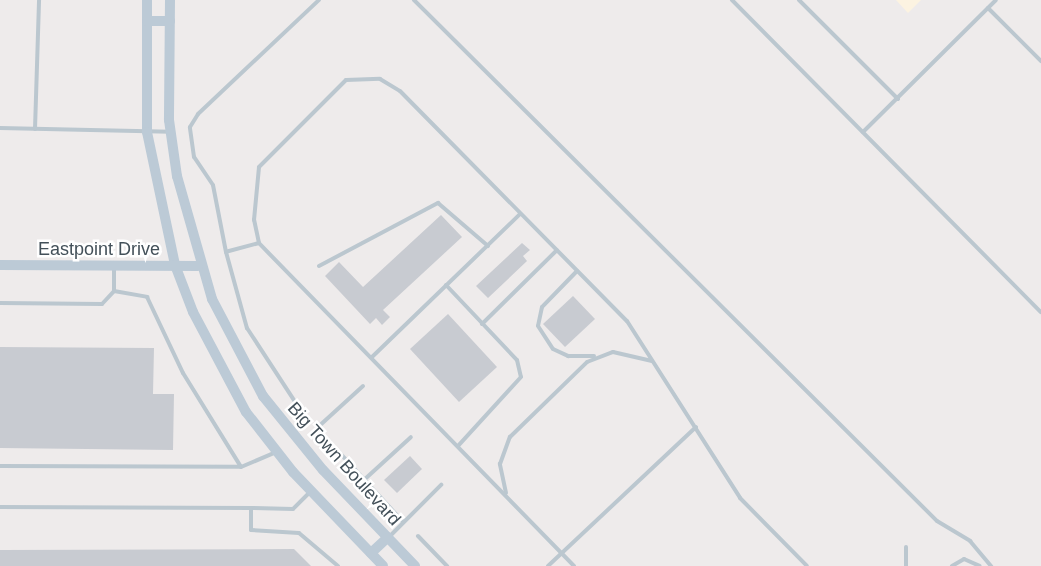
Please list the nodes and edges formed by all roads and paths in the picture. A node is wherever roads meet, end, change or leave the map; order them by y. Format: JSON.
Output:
{"nodes":[{"id":1,"x":39,"y":0,"type":"edge"},
{"id":2,"x":147,"y":0,"type":"edge"},
{"id":3,"x":170,"y":0,"type":"edge"},
{"id":4,"x":319,"y":0,"type":"edge"},
{"id":5,"x":414,"y":0,"type":"edge"},
{"id":6,"x":732,"y":0,"type":"edge"},
{"id":7,"x":799,"y":0,"type":"edge"},
{"id":8,"x":996,"y":0,"type":"edge"},
{"id":9,"x":988,"y":8,"type":"junction"},
{"id":10,"x":147,"y":21,"type":"junction"},
{"id":11,"x":170,"y":21,"type":"junction"},
{"id":12,"x":1041,"y":61,"type":"edge"},
{"id":13,"x":898,"y":99,"type":"junction"},
{"id":14,"x":0,"y":128,"type":"edge"},
{"id":15,"x":35,"y":129,"type":"junction"},
{"id":16,"x":147,"y":132,"type":"junction"},
{"id":17,"x":171,"y":132,"type":"junction"},
{"id":18,"x":863,"y":132,"type":"junction"},
{"id":19,"x":520,"y":214,"type":"junction"},
{"id":20,"x":259,"y":243,"type":"junction"},
{"id":21,"x":488,"y":246,"type":"junction"},
{"id":22,"x":557,"y":250,"type":"junction"},
{"id":23,"x":226,"y":252,"type":"junction"},
{"id":24,"x":0,"y":265,"type":"edge"},
{"id":25,"x":114,"y":265,"type":"junction"},
{"id":26,"x":175,"y":265,"type":"junction"},
{"id":27,"x":198,"y":266,"type":"junction"},
{"id":28,"x":319,"y":266,"type":"dead end"},
{"id":29,"x":577,"y":271,"type":"junction"},
{"id":30,"x":446,"y":285,"type":"junction"},
{"id":31,"x":114,"y":291,"type":"junction"},
{"id":32,"x":0,"y":303,"type":"edge"},
{"id":33,"x":1041,"y":312,"type":"edge"},
{"id":34,"x":482,"y":324,"type":"junction"},
{"id":35,"x":598,"y":356,"type":"junction"},
{"id":36,"x":372,"y":357,"type":"junction"},
{"id":37,"x":653,"y":361,"type":"junction"},
{"id":38,"x":363,"y":386,"type":"dead end"},
{"id":39,"x":303,"y":414,"type":"dead end"},
{"id":40,"x":696,"y":427,"type":"junction"},
{"id":41,"x":411,"y":437,"type":"dead end"},
{"id":42,"x":458,"y":446,"type":"junction"},
{"id":43,"x":276,"y":452,"type":"junction"},
{"id":44,"x":0,"y":466,"type":"edge"},
{"id":45,"x":241,"y":467,"type":"junction"},
{"id":46,"x":365,"y":479,"type":"junction"},
{"id":47,"x":441,"y":485,"type":"dead end"},
{"id":48,"x":311,"y":491,"type":"junction"},
{"id":49,"x":506,"y":496,"type":"junction"},
{"id":50,"x":0,"y":507,"type":"edge"},
{"id":51,"x":251,"y":508,"type":"junction"},
{"id":52,"x":403,"y":522,"type":"junction"},
{"id":53,"x":418,"y":536,"type":"dead end"},
{"id":54,"x":388,"y":537,"type":"junction"},
{"id":55,"x":906,"y":547,"type":"dead end"},
{"id":56,"x":371,"y":553,"type":"junction"},
{"id":57,"x":561,"y":553,"type":"junction"},
{"id":58,"x":338,"y":566,"type":"edge"},
{"id":59,"x":383,"y":566,"type":"edge"},
{"id":60,"x":415,"y":566,"type":"edge"},
{"id":61,"x":447,"y":566,"type":"edge"},
{"id":62,"x":548,"y":566,"type":"edge"},
{"id":63,"x":574,"y":566,"type":"edge"},
{"id":64,"x":807,"y":566,"type":"edge"},
{"id":65,"x":906,"y":566,"type":"edge"},
{"id":66,"x":952,"y":566,"type":"edge"},
{"id":67,"x":980,"y":566,"type":"edge"},
{"id":68,"x":991,"y":566,"type":"edge"}],
"edges":[{"from":1,"to":15,"type":"lane"},
{"from":2,"to":10,"type":"main road"},
{"from":3,"to":11,"type":"main road","name":"Big Town Boulevard"},
{"from":4,"to":23,"type":"lane"},
{"from":5,"to":68,"type":"lane"},
{"from":6,"to":18,"type":"lane"},
{"from":7,"to":13,"type":"lane"},
{"from":8,"to":9,"type":"lane"},
{"from":9,"to":12,"type":"lane"},
{"from":9,"to":13,"type":"lane"},
{"from":10,"to":11,"type":"main road"},
{"from":10,"to":16,"type":"main road"},
{"from":11,"to":17,"type":"main road","name":"Big Town Boulevard"},
{"from":13,"to":18,"type":"lane"},
{"from":14,"to":15,"type":"lane"},
{"from":15,"to":16,"type":"lane"},
{"from":16,"to":17,"type":"lane"},
{"from":16,"to":26,"type":"main road"},
{"from":17,"to":27,"type":"main road","name":"Big Town Boulevard"},
{"from":18,"to":33,"type":"lane"},
{"from":19,"to":20,"type":"lane"},
{"from":19,"to":21,"type":"lane"},
{"from":19,"to":22,"type":"lane"},
{"from":20,"to":23,"type":"lane"},
{"from":20,"to":36,"type":"lane"},
{"from":21,"to":28,"type":"lane"},
{"from":21,"to":30,"type":"lane"},
{"from":22,"to":29,"type":"lane"},
{"from":22,"to":34,"type":"lane"},
{"from":23,"to":39,"type":"lane"},
{"from":24,"to":25,"type":"main road","name":"Eastpoint Drive"},
{"from":25,"to":26,"type":"main road","name":"Eastpoint Drive"},
{"from":25,"to":31,"type":"lane"},
{"from":26,"to":27,"type":"main road","name":"Eastpoint Drive"},
{"from":26,"to":43,"type":"main road"},
{"from":27,"to":54,"type":"main road","name":"Big Town Boulevard"},
{"from":29,"to":35,"type":"lane"},
{"from":29,"to":37,"type":"lane"},
{"from":30,"to":34,"type":"lane"},
{"from":30,"to":36,"type":"lane"},
{"from":31,"to":32,"type":"lane"},
{"from":31,"to":45,"type":"lane"},
{"from":34,"to":42,"type":"lane"},
{"from":35,"to":37,"type":"lane"},
{"from":35,"to":49,"type":"lane"},
{"from":36,"to":42,"type":"lane"},
{"from":37,"to":40,"type":"lane"},
{"from":38,"to":46,"type":"lane"},
{"from":40,"to":57,"type":"lane"},
{"from":40,"to":64,"type":"lane"},
{"from":41,"to":46,"type":"lane"},
{"from":42,"to":49,"type":"lane"},
{"from":43,"to":45,"type":"lane"},
{"from":43,"to":48,"type":"main road"},
{"from":44,"to":45,"type":"lane"},
{"from":46,"to":52,"type":"lane"},
{"from":47,"to":52,"type":"lane"},
{"from":48,"to":51,"type":"lane"},
{"from":48,"to":56,"type":"main road"},
{"from":49,"to":57,"type":"lane"},
{"from":50,"to":51,"type":"lane"},
{"from":51,"to":58,"type":"lane"},
{"from":52,"to":54,"type":"lane"},
{"from":53,"to":61,"type":"lane"},
{"from":54,"to":56,"type":"main road"},
{"from":54,"to":60,"type":"main road","name":"Big Town Boulevard"},
{"from":55,"to":65,"type":"lane"},
{"from":56,"to":59,"type":"main road"},
{"from":57,"to":62,"type":"lane"},
{"from":57,"to":63,"type":"lane"},
{"from":66,"to":67,"type":"lane"}]}
